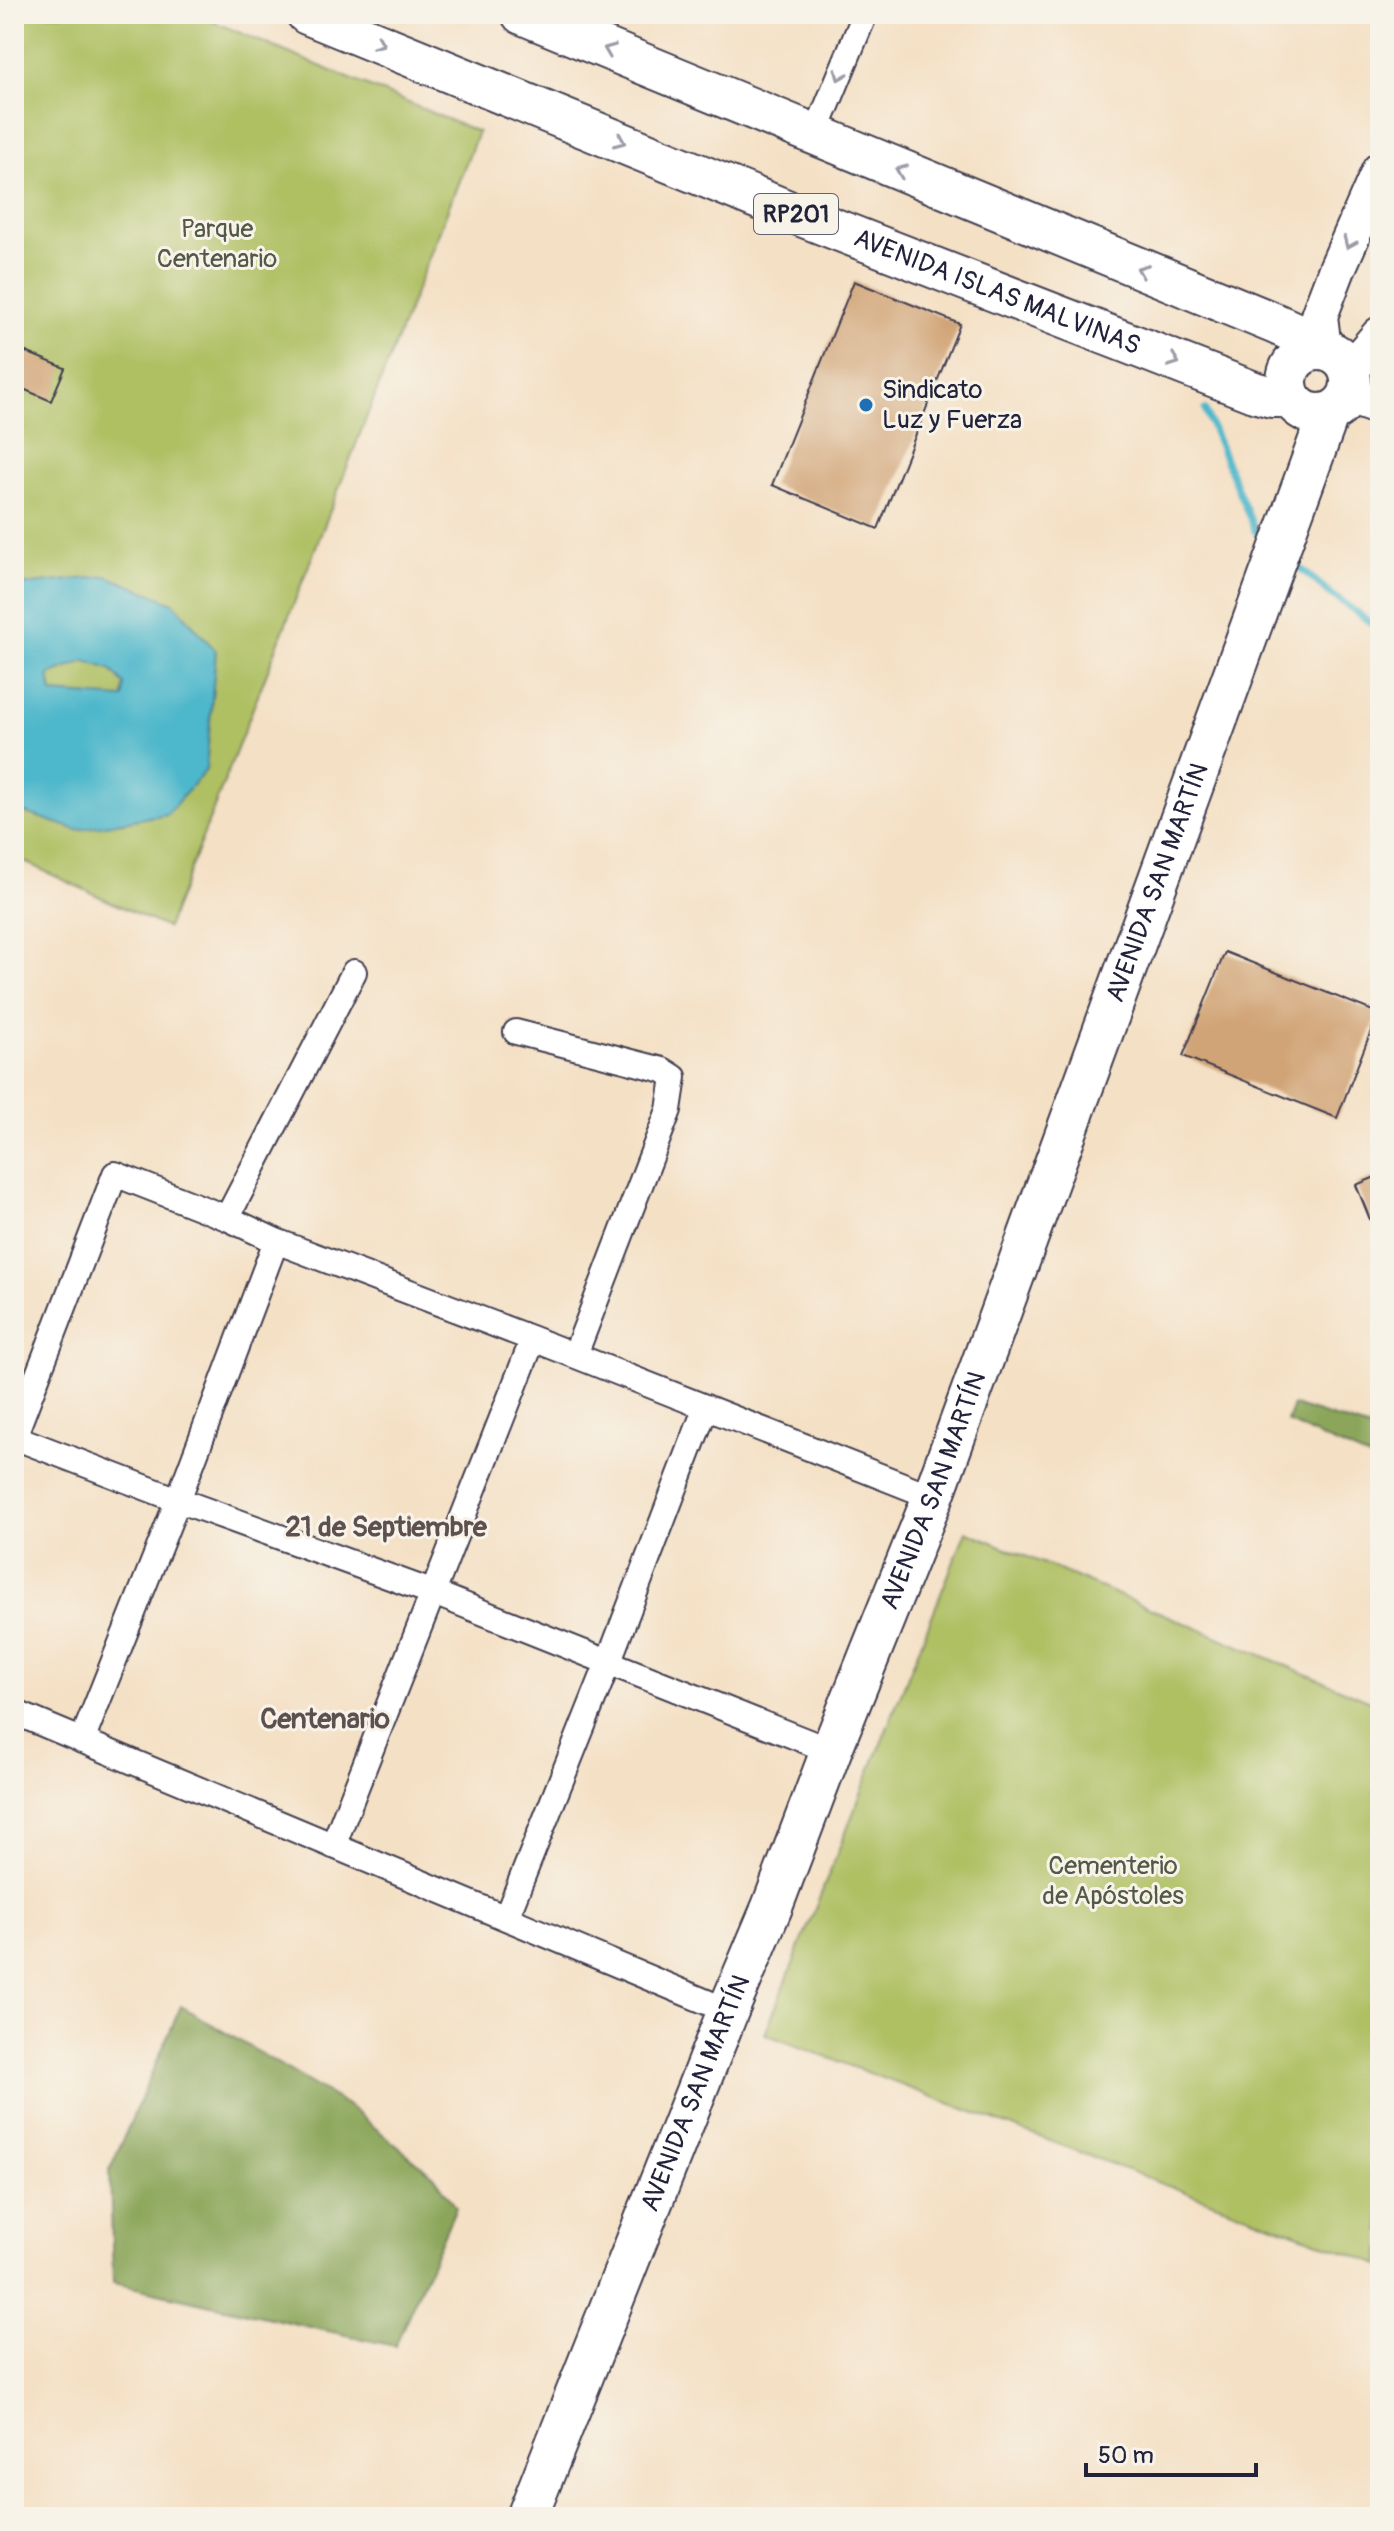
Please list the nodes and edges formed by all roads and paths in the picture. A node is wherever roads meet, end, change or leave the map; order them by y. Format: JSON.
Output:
{"nodes":[{"id":1,"x":307,"y":14,"type":"edge"},
{"id":2,"x":522,"y":14,"type":"edge"},
{"id":3,"x":865,"y":14,"type":"edge"},
{"id":4,"x":815,"y":135,"type":"junction"},
{"id":5,"x":1380,"y":171,"type":"edge"},
{"id":6,"x":1380,"y":335,"type":"edge"},
{"id":7,"x":1329,"y":386,"type":"edge"},
{"id":8,"x":354,"y":972,"type":"dead end"},
{"id":9,"x":516,"y":1032,"type":"dead end"},
{"id":10,"x":227,"y":1218,"type":"junction"},
{"id":11,"x":276,"y":1241,"type":"junction"},
{"id":12,"x":533,"y":1339,"type":"junction"},
{"id":13,"x":575,"y":1355,"type":"junction"},
{"id":14,"x":706,"y":1407,"type":"junction"},
{"id":15,"x":14,"y":1437,"type":"edge"},
{"id":16,"x":933,"y":1497,"type":"junction"},
{"id":17,"x":178,"y":1500,"type":"junction"},
{"id":18,"x":434,"y":1593,"type":"junction"},
{"id":19,"x":608,"y":1663,"type":"junction"},
{"id":20,"x":14,"y":1712,"type":"edge"},
{"id":21,"x":82,"y":1741,"type":"junction"},
{"id":22,"x":831,"y":1751,"type":"junction"},
{"id":23,"x":333,"y":1846,"type":"junction"},
{"id":24,"x":506,"y":1918,"type":"junction"},
{"id":25,"x":728,"y":2011,"type":"junction"},
{"id":26,"x":527,"y":2517,"type":"edge"}],
"edges":[{"from":1,"to":7,"type":"main road","name":"AVENIDA ISLAS MALVINAS","number":"RP201","one_way":true},
{"from":4,"to":2,"type":"main road","one_way":true},
{"from":3,"to":4,"type":"street","one_way":true},
{"from":7,"to":4,"type":"main road","one_way":true},
{"from":5,"to":7,"type":"main road","one_way":true},
{"from":6,"to":7,"type":"main road"},
{"from":7,"to":16,"type":"main road","name":"AVENIDA SAN MARTÍN"},
{"from":8,"to":10,"type":"street"},
{"from":9,"to":13,"type":"street"},
{"from":10,"to":11,"type":"street"},
{"from":10,"to":15,"type":"street"},
{"from":11,"to":12,"type":"street"},
{"from":11,"to":17,"type":"street"},
{"from":12,"to":13,"type":"street"},
{"from":12,"to":18,"type":"street"},
{"from":13,"to":14,"type":"street"},
{"from":14,"to":16,"type":"street"},
{"from":14,"to":19,"type":"street"},
{"from":15,"to":17,"type":"street"},
{"from":16,"to":22,"type":"main road","name":"AVENIDA SAN MARTÍN"},
{"from":17,"to":18,"type":"street"},
{"from":17,"to":21,"type":"street"},
{"from":18,"to":19,"type":"street"},
{"from":18,"to":23,"type":"street"},
{"from":19,"to":22,"type":"street"},
{"from":19,"to":24,"type":"street"},
{"from":20,"to":21,"type":"street"},
{"from":21,"to":23,"type":"street"},
{"from":22,"to":25,"type":"main road","name":"AVENIDA SAN MARTÍN"},
{"from":23,"to":24,"type":"street"},
{"from":24,"to":25,"type":"street"},
{"from":25,"to":26,"type":"main road","name":"AVENIDA SAN MARTÍN"}]}
